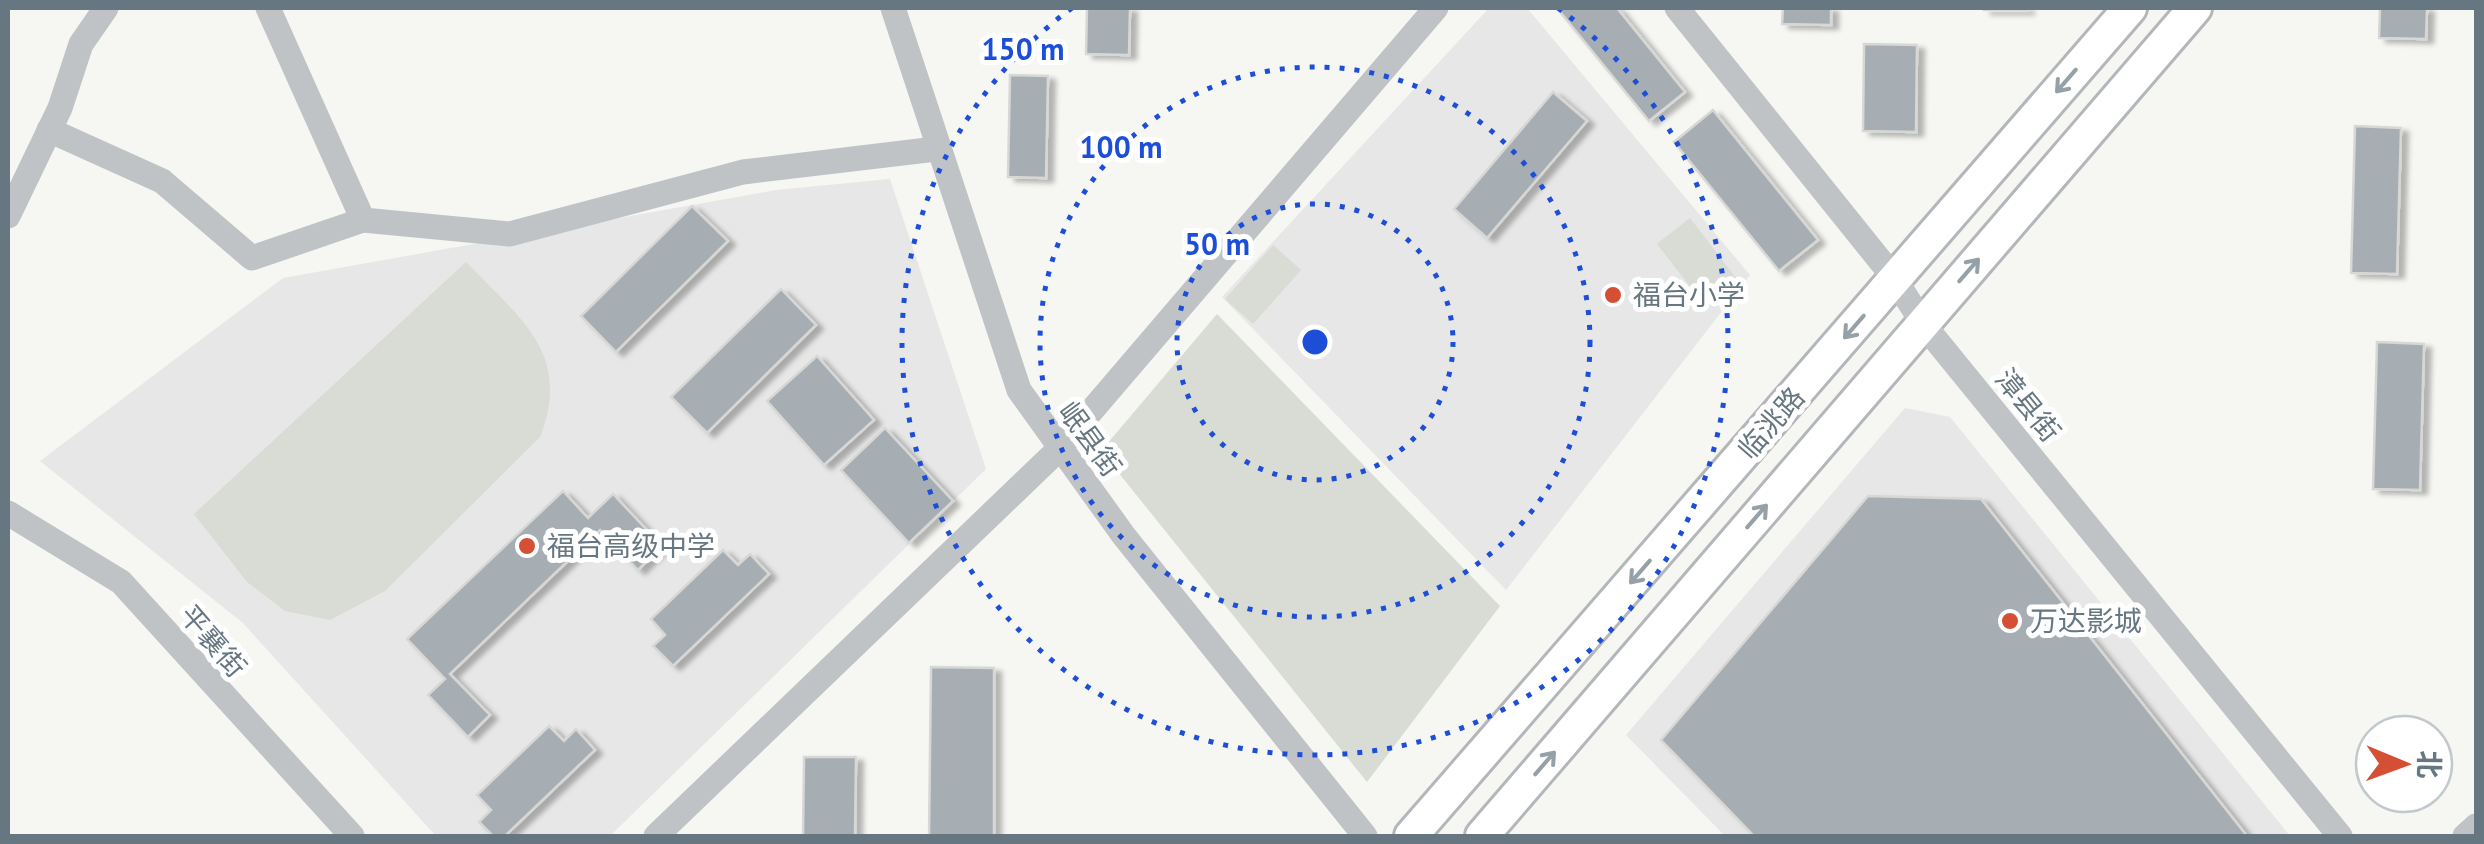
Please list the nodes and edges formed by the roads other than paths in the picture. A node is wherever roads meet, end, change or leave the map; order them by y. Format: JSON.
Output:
{"nodes":[{"id":1,"x":106,"y":8,"type":"edge"},
{"id":2,"x":268,"y":8,"type":"edge"},
{"id":3,"x":893,"y":8,"type":"edge"},
{"id":4,"x":1436,"y":8,"type":"edge"},
{"id":5,"x":1677,"y":8,"type":"edge"},
{"id":6,"x":2130,"y":8,"type":"edge"},
{"id":7,"x":2195,"y":8,"type":"edge"},
{"id":8,"x":49,"y":130,"type":"junction"},
{"id":9,"x":936,"y":149,"type":"junction"},
{"id":10,"x":8,"y":216,"type":"edge"},
{"id":11,"x":363,"y":220,"type":"junction"},
{"id":12,"x":1895,"y":280,"type":"junction"},
{"id":13,"x":1924,"y":324,"type":"junction"},
{"id":14,"x":1058,"y":450,"type":"junction"},
{"id":15,"x":8,"y":514,"type":"edge"},
{"id":16,"x":2476,"y":826,"type":"edge"},
{"id":17,"x":352,"y":836,"type":"edge"},
{"id":18,"x":656,"y":836,"type":"edge"},
{"id":19,"x":1365,"y":836,"type":"edge"},
{"id":20,"x":1410,"y":836,"type":"edge"},
{"id":21,"x":1482,"y":836,"type":"edge"},
{"id":22,"x":2340,"y":836,"type":"edge"},
{"id":23,"x":2466,"y":836,"type":"edge"}],
"edges":[{"from":1,"to":8,"type":"street"},
{"from":2,"to":11,"type":"street"},
{"from":3,"to":9,"type":"street","name":"岷县街"},
{"from":4,"to":14,"type":"street"},
{"from":5,"to":12,"type":"street","name":"漳县街"},
{"from":6,"to":12,"type":"main road","name":"临洮路","one_way":true},
{"from":13,"to":7,"type":"main road","name":"临洮路","one_way":true},
{"from":8,"to":10,"type":"street"},
{"from":8,"to":11,"type":"street"},
{"from":9,"to":11,"type":"street"},
{"from":9,"to":14,"type":"street","name":"岷县街"},
{"from":12,"to":13,"type":"street","name":"漳县街"},
{"from":12,"to":20,"type":"main road","name":"临洮路","one_way":true},
{"from":21,"to":13,"type":"main road","name":"临洮路","one_way":true},
{"from":13,"to":22,"type":"street","name":"漳县街"},
{"from":14,"to":18,"type":"street"},
{"from":14,"to":19,"type":"street","name":"岷县街"},
{"from":15,"to":17,"type":"street","name":"平襄街"},
{"from":16,"to":23,"type":"street"}]}
